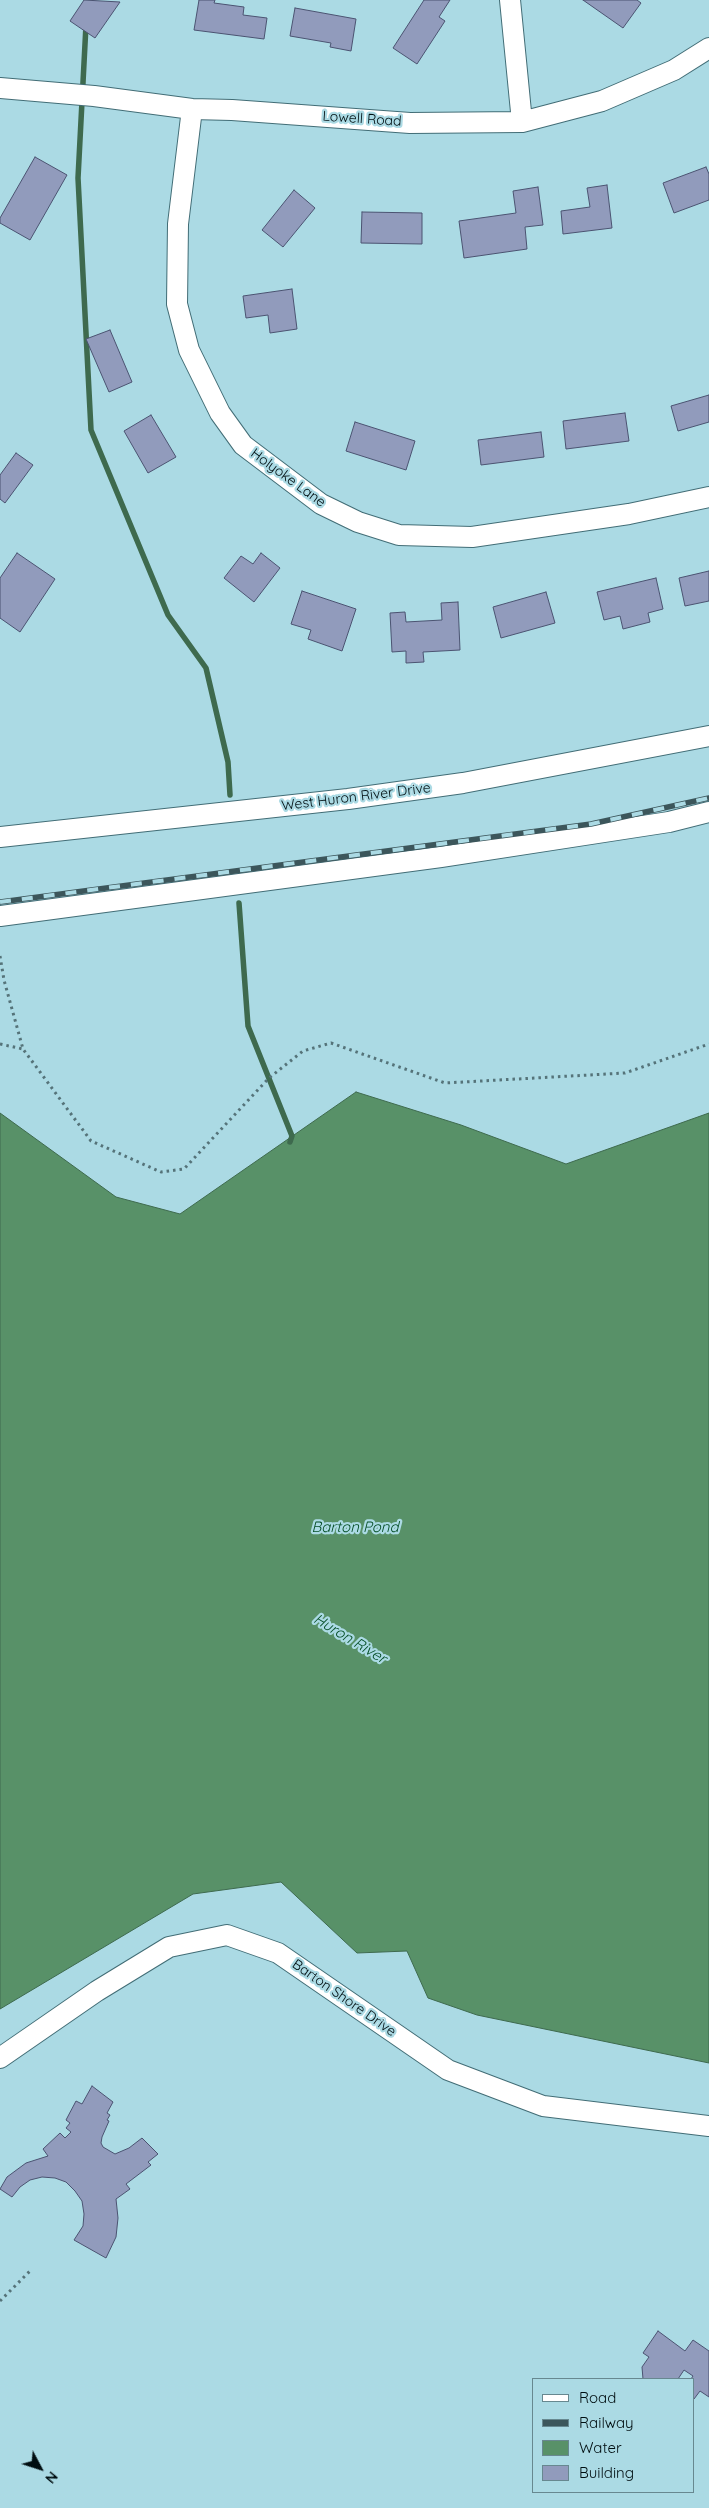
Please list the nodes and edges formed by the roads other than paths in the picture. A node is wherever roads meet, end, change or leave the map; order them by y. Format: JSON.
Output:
{"nodes":[{"id":1,"x":510,"y":0,"type":"edge"},
{"id":2,"x":709,"y":48,"type":"edge"},
{"id":3,"x":0,"y":88,"type":"edge"},
{"id":4,"x":192,"y":109,"type":"junction"},
{"id":5,"x":522,"y":122,"type":"junction"},
{"id":6,"x":709,"y":497,"type":"edge"},
{"id":7,"x":709,"y":736,"type":"edge"},
{"id":8,"x":709,"y":812,"type":"edge"},
{"id":9,"x":0,"y":837,"type":"edge"},
{"id":10,"x":0,"y":916,"type":"edge"},
{"id":11,"x":0,"y":2058,"type":"edge"},
{"id":12,"x":709,"y":2126,"type":"edge"}],
"edges":[{"from":1,"to":5,"type":"street"},
{"from":2,"to":5,"type":"street","name":"Lowell Road"},
{"from":3,"to":4,"type":"street","name":"Lowell Road"},
{"from":4,"to":5,"type":"street","name":"Lowell Road"},
{"from":4,"to":6,"type":"street","name":"Holyoke Lane"},
{"from":7,"to":9,"type":"street","name":"West Huron River Drive"},
{"from":8,"to":10,"type":"street"},
{"from":11,"to":12,"type":"street","name":"Barton Shore Drive"}]}
